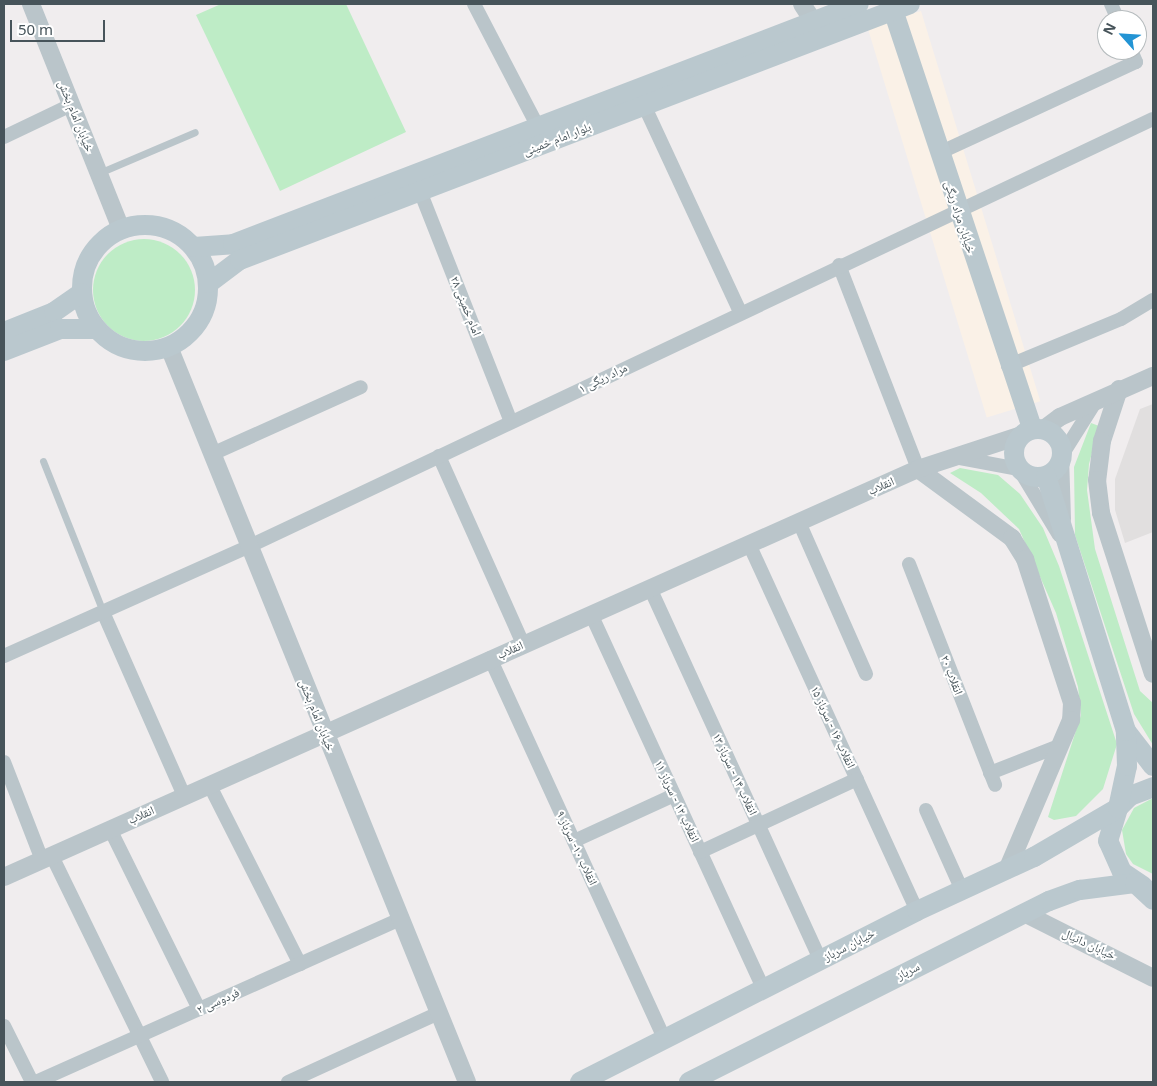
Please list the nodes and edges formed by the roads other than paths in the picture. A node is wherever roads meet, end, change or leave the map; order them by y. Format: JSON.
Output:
{"nodes":[{"id":1,"x":31,"y":4,"type":"edge"},
{"id":2,"x":474,"y":4,"type":"edge"},
{"id":3,"x":802,"y":4,"type":"edge"},
{"id":4,"x":859,"y":4,"type":"edge"},
{"id":5,"x":898,"y":6,"type":"edge"},
{"id":6,"x":813,"y":21,"type":"junction"},
{"id":7,"x":1125,"y":60,"type":"edge"},
{"id":8,"x":71,"y":105,"type":"junction"},
{"id":9,"x":644,"y":106,"type":"junction"},
{"id":10,"x":1153,"y":119,"type":"edge"},
{"id":11,"x":538,"y":127,"type":"junction"},
{"id":12,"x":195,"y":132,"type":"dead end"},
{"id":13,"x":4,"y":137,"type":"edge"},
{"id":14,"x":939,"y":153,"type":"junction"},
{"id":15,"x":99,"y":173,"type":"junction"},
{"id":16,"x":420,"y":191,"type":"junction"},
{"id":17,"x":959,"y":214,"type":"junction"},
{"id":18,"x":121,"y":229,"type":"junction"},
{"id":19,"x":194,"y":246,"type":"junction"},
{"id":20,"x":839,"y":265,"type":"junction"},
{"id":21,"x":208,"y":283,"type":"junction"},
{"id":22,"x":81,"y":292,"type":"junction"},
{"id":23,"x":1153,"y":300,"type":"edge"},
{"id":24,"x":740,"y":312,"type":"junction"},
{"id":25,"x":96,"y":329,"type":"junction"},
{"id":26,"x":4,"y":332,"type":"edge"},
{"id":27,"x":168,"y":347,"type":"junction"},
{"id":28,"x":4,"y":351,"type":"edge"},
{"id":29,"x":1008,"y":366,"type":"junction"},
{"id":30,"x":1153,"y":376,"type":"edge"},
{"id":31,"x":361,"y":387,"type":"dead end"},
{"id":32,"x":1119,"y":388,"type":"junction"},
{"id":33,"x":1096,"y":401,"type":"junction"},
{"id":34,"x":511,"y":422,"type":"junction"},
{"id":35,"x":1032,"y":431,"type":"junction"},
{"id":36,"x":212,"y":454,"type":"junction"},
{"id":37,"x":1062,"y":455,"type":"junction"},
{"id":38,"x":439,"y":456,"type":"junction"},
{"id":39,"x":949,"y":457,"type":"junction"},
{"id":40,"x":43,"y":461,"type":"dead end"},
{"id":41,"x":918,"y":469,"type":"junction"},
{"id":42,"x":1019,"y":469,"type":"junction"},
{"id":43,"x":1046,"y":476,"type":"junction"},
{"id":44,"x":799,"y":522,"type":"junction"},
{"id":45,"x":749,"y":544,"type":"junction"},
{"id":46,"x":1064,"y":545,"type":"junction"},
{"id":47,"x":250,"y":546,"type":"junction"},
{"id":48,"x":909,"y":564,"type":"dead end"},
{"id":49,"x":650,"y":588,"type":"junction"},
{"id":50,"x":103,"y":612,"type":"junction"},
{"id":51,"x":591,"y":614,"type":"junction"},
{"id":52,"x":523,"y":644,"type":"junction"},
{"id":53,"x":4,"y":656,"type":"edge"},
{"id":54,"x":490,"y":658,"type":"junction"},
{"id":55,"x":866,"y":674,"type":"dead end"},
{"id":56,"x":1153,"y":674,"type":"edge"},
{"id":57,"x":1126,"y":731,"type":"junction"},
{"id":58,"x":324,"y":732,"type":"junction"},
{"id":59,"x":1061,"y":745,"type":"junction"},
{"id":60,"x":4,"y":762,"type":"edge"},
{"id":61,"x":1153,"y":766,"type":"edge"},
{"id":62,"x":857,"y":779,"type":"junction"},
{"id":63,"x":209,"y":784,"type":"junction"},
{"id":64,"x":1153,"y":787,"type":"edge"},
{"id":65,"x":674,"y":795,"type":"junction"},
{"id":66,"x":184,"y":796,"type":"junction"},
{"id":67,"x":1118,"y":808,"type":"junction"},
{"id":68,"x":926,"y":810,"type":"dead end"},
{"id":69,"x":758,"y":825,"type":"junction"},
{"id":70,"x":110,"y":829,"type":"junction"},
{"id":71,"x":574,"y":841,"type":"junction"},
{"id":72,"x":700,"y":852,"type":"junction"},
{"id":73,"x":47,"y":858,"type":"junction"},
{"id":74,"x":1007,"y":870,"type":"junction"},
{"id":75,"x":4,"y":878,"type":"edge"},
{"id":76,"x":1144,"y":886,"type":"edge"},
{"id":77,"x":962,"y":890,"type":"junction"},
{"id":78,"x":1153,"y":900,"type":"edge"},
{"id":79,"x":917,"y":911,"type":"junction"},
{"id":80,"x":1024,"y":913,"type":"junction"},
{"id":81,"x":401,"y":919,"type":"junction"},
{"id":82,"x":820,"y":960,"type":"junction"},
{"id":83,"x":300,"y":964,"type":"junction"},
{"id":84,"x":1153,"y":978,"type":"edge"},
{"id":85,"x":763,"y":988,"type":"junction"},
{"id":86,"x":199,"y":1010,"type":"junction"},
{"id":87,"x":439,"y":1013,"type":"junction"},
{"id":88,"x":4,"y":1026,"type":"edge"},
{"id":89,"x":137,"y":1037,"type":"junction"},
{"id":90,"x":664,"y":1038,"type":"junction"},
{"id":91,"x":32,"y":1082,"type":"edge"},
{"id":92,"x":36,"y":1082,"type":"edge"},
{"id":93,"x":162,"y":1082,"type":"edge"},
{"id":94,"x":288,"y":1082,"type":"edge"},
{"id":95,"x":467,"y":1082,"type":"edge"},
{"id":96,"x":580,"y":1082,"type":"edge"},
{"id":97,"x":689,"y":1082,"type":"edge"}],
"edges":[{"from":1,"to":8,"type":"street","name":"خیابان امام بخش"},
{"from":2,"to":11,"type":"street"},
{"from":3,"to":6,"type":"street"},
{"from":4,"to":6,"type":"main road","name":"بلوار امام خمینی"},
{"from":5,"to":9,"type":"main road","name":"بلوار امام خمینی"},
{"from":5,"to":14,"type":"main road","name":"خیابان مراد ریگی"},
{"from":6,"to":11,"type":"main road","name":"بلوار امام خمینی"},
{"from":7,"to":14,"type":"street"},
{"from":8,"to":13,"type":"street"},
{"from":8,"to":15,"type":"street","name":"خیابان امام بخش"},
{"from":9,"to":16,"type":"main road","name":"بلوار امام خمینی"},
{"from":9,"to":24,"type":"street"},
{"from":10,"to":17,"type":"street","name":"مراد ریگی ۱"},
{"from":11,"to":19,"type":"main road","name":"بلوار امام خمینی"},
{"from":12,"to":15,"type":"lane"},
{"from":14,"to":17,"type":"main road","name":"خیابان مراد ریگی"},
{"from":15,"to":18,"type":"street","name":"خیابان امام بخش"},
{"from":16,"to":21,"type":"main road","name":"بلوار امام خمینی"},
{"from":16,"to":34,"type":"street","name":"امام خمینی ۲۸"},
{"from":17,"to":20,"type":"street","name":"مراد ریگی ۱"},
{"from":17,"to":29,"type":"main road","name":"خیابان مراد ریگی"},
{"from":18,"to":19,"type":"main road"},
{"from":18,"to":22,"type":"main road"},
{"from":19,"to":21,"type":"main road"},
{"from":20,"to":24,"type":"street","name":"مراد ریگی ۱"},
{"from":20,"to":41,"type":"street"},
{"from":21,"to":27,"type":"main road"},
{"from":22,"to":25,"type":"main road"},
{"from":22,"to":26,"type":"main road"},
{"from":23,"to":29,"type":"street"},
{"from":24,"to":34,"type":"street","name":"مراد ریگی ۱"},
{"from":25,"to":27,"type":"main road"},
{"from":25,"to":28,"type":"main road"},
{"from":27,"to":36,"type":"street","name":"خیابان امام بخش"},
{"from":29,"to":35,"type":"main road","name":"خیابان مراد ریگی"},
{"from":30,"to":32,"type":"street","name":"انقلاب"},
{"from":31,"to":36,"type":"street"},
{"from":32,"to":33,"type":"street","name":"انقلاب"},
{"from":32,"to":56,"type":"street"},
{"from":33,"to":35,"type":"street","name":"انقلاب"},
{"from":33,"to":37,"type":"street"},
{"from":34,"to":38,"type":"street","name":"مراد ریگی ۱"},
{"from":35,"to":37,"type":"main road"},
{"from":35,"to":39,"type":"street","name":"انقلاب"},
{"from":35,"to":42,"type":"main road"},
{"from":36,"to":47,"type":"street","name":"خیابان امام بخش"},
{"from":37,"to":43,"type":"main road"},
{"from":37,"to":46,"type":"street"},
{"from":38,"to":47,"type":"street","name":"مراد ریگی ۱"},
{"from":38,"to":52,"type":"street"},
{"from":39,"to":41,"type":"street","name":"انقلاب"},
{"from":39,"to":42,"type":"street"},
{"from":40,"to":50,"type":"lane"},
{"from":41,"to":44,"type":"street","name":"انقلاب"},
{"from":41,"to":59,"type":"street"},
{"from":42,"to":43,"type":"main road"},
{"from":42,"to":46,"type":"street"},
{"from":43,"to":46,"type":"main road"},
{"from":44,"to":45,"type":"street","name":"انقلاب"},
{"from":44,"to":55,"type":"street"},
{"from":45,"to":49,"type":"street","name":"انقلاب"},
{"from":45,"to":62,"type":"street","name":"انقلاب ۱۶ - سرباز ۱۵"},
{"from":46,"to":57,"type":"main road"},
{"from":47,"to":50,"type":"street","name":"مراد ریگی ۱"},
{"from":47,"to":58,"type":"street","name":"خیابان امام بخش"},
{"from":48,"to":59,"type":"street","name":"انقلاب ۲۰"},
{"from":49,"to":51,"type":"street","name":"انقلاب"},
{"from":49,"to":69,"type":"street","name":"انقلاب ۱۴ - سرباز ۱۳"},
{"from":50,"to":53,"type":"street","name":"مراد ریگی ۱"},
{"from":50,"to":66,"type":"street"},
{"from":51,"to":52,"type":"street","name":"انقلاب"},
{"from":51,"to":65,"type":"street","name":"انقلاب ۱۲ - سرباز ۱۱"},
{"from":52,"to":54,"type":"street","name":"انقلاب"},
{"from":54,"to":58,"type":"street","name":"انقلاب"},
{"from":54,"to":71,"type":"street","name":"انقلاب ۱۰- سرباز ۹"},
{"from":57,"to":61,"type":"main road"},
{"from":57,"to":67,"type":"main road"},
{"from":58,"to":63,"type":"street","name":"انقلاب"},
{"from":58,"to":81,"type":"street","name":"خیابان امام بخش"},
{"from":59,"to":74,"type":"street"},
{"from":60,"to":73,"type":"street"},
{"from":62,"to":69,"type":"street"},
{"from":62,"to":79,"type":"street","name":"انقلاب ۱۶ - سرباز ۱۵"},
{"from":63,"to":66,"type":"street","name":"انقلاب"},
{"from":63,"to":83,"type":"street"},
{"from":64,"to":67,"type":"main road","name":"خیابان سرباز"},
{"from":65,"to":71,"type":"street"},
{"from":65,"to":72,"type":"street","name":"انقلاب ۱۲ - سرباز ۱۱"},
{"from":66,"to":70,"type":"street","name":"انقلاب"},
{"from":67,"to":74,"type":"main road","name":"خیابان سرباز"},
{"from":67,"to":76,"type":"main road"},
{"from":68,"to":77,"type":"street"},
{"from":69,"to":72,"type":"street"},
{"from":69,"to":82,"type":"street","name":"انقلاب ۱۴ - سرباز ۱۳"},
{"from":70,"to":73,"type":"street","name":"انقلاب"},
{"from":70,"to":86,"type":"street"},
{"from":71,"to":90,"type":"street","name":"انقلاب ۱۰- سرباز ۹"},
{"from":72,"to":85,"type":"street","name":"انقلاب ۱۲ - سرباز ۱۱"},
{"from":73,"to":75,"type":"street","name":"انقلاب"},
{"from":73,"to":89,"type":"street"},
{"from":74,"to":77,"type":"main road","name":"خیابان سرباز"},
{"from":76,"to":78,"type":"main road"},
{"from":76,"to":80,"type":"main road","name":"سرباز"},
{"from":77,"to":79,"type":"main road","name":"خیابان سرباز"},
{"from":79,"to":82,"type":"main road","name":"خیابان سرباز"},
{"from":80,"to":84,"type":"street","name":"خیابان دانیال"},
{"from":80,"to":97,"type":"main road","name":"سرباز"},
{"from":81,"to":83,"type":"street","name":"فردوسی ۲"},
{"from":81,"to":87,"type":"street","name":"خیابان امام بخش"},
{"from":82,"to":85,"type":"main road","name":"خیابان سرباز"},
{"from":83,"to":86,"type":"street","name":"فردوسی ۲"},
{"from":85,"to":90,"type":"main road","name":"خیابان سرباز"},
{"from":86,"to":89,"type":"street","name":"فردوسی ۲"},
{"from":87,"to":94,"type":"street"},
{"from":87,"to":95,"type":"street","name":"خیابان امام بخش"},
{"from":88,"to":91,"type":"street"},
{"from":89,"to":92,"type":"street","name":"فردوسی ۲"},
{"from":89,"to":93,"type":"street"},
{"from":90,"to":96,"type":"main road","name":"خیابان سرباز"}]}
